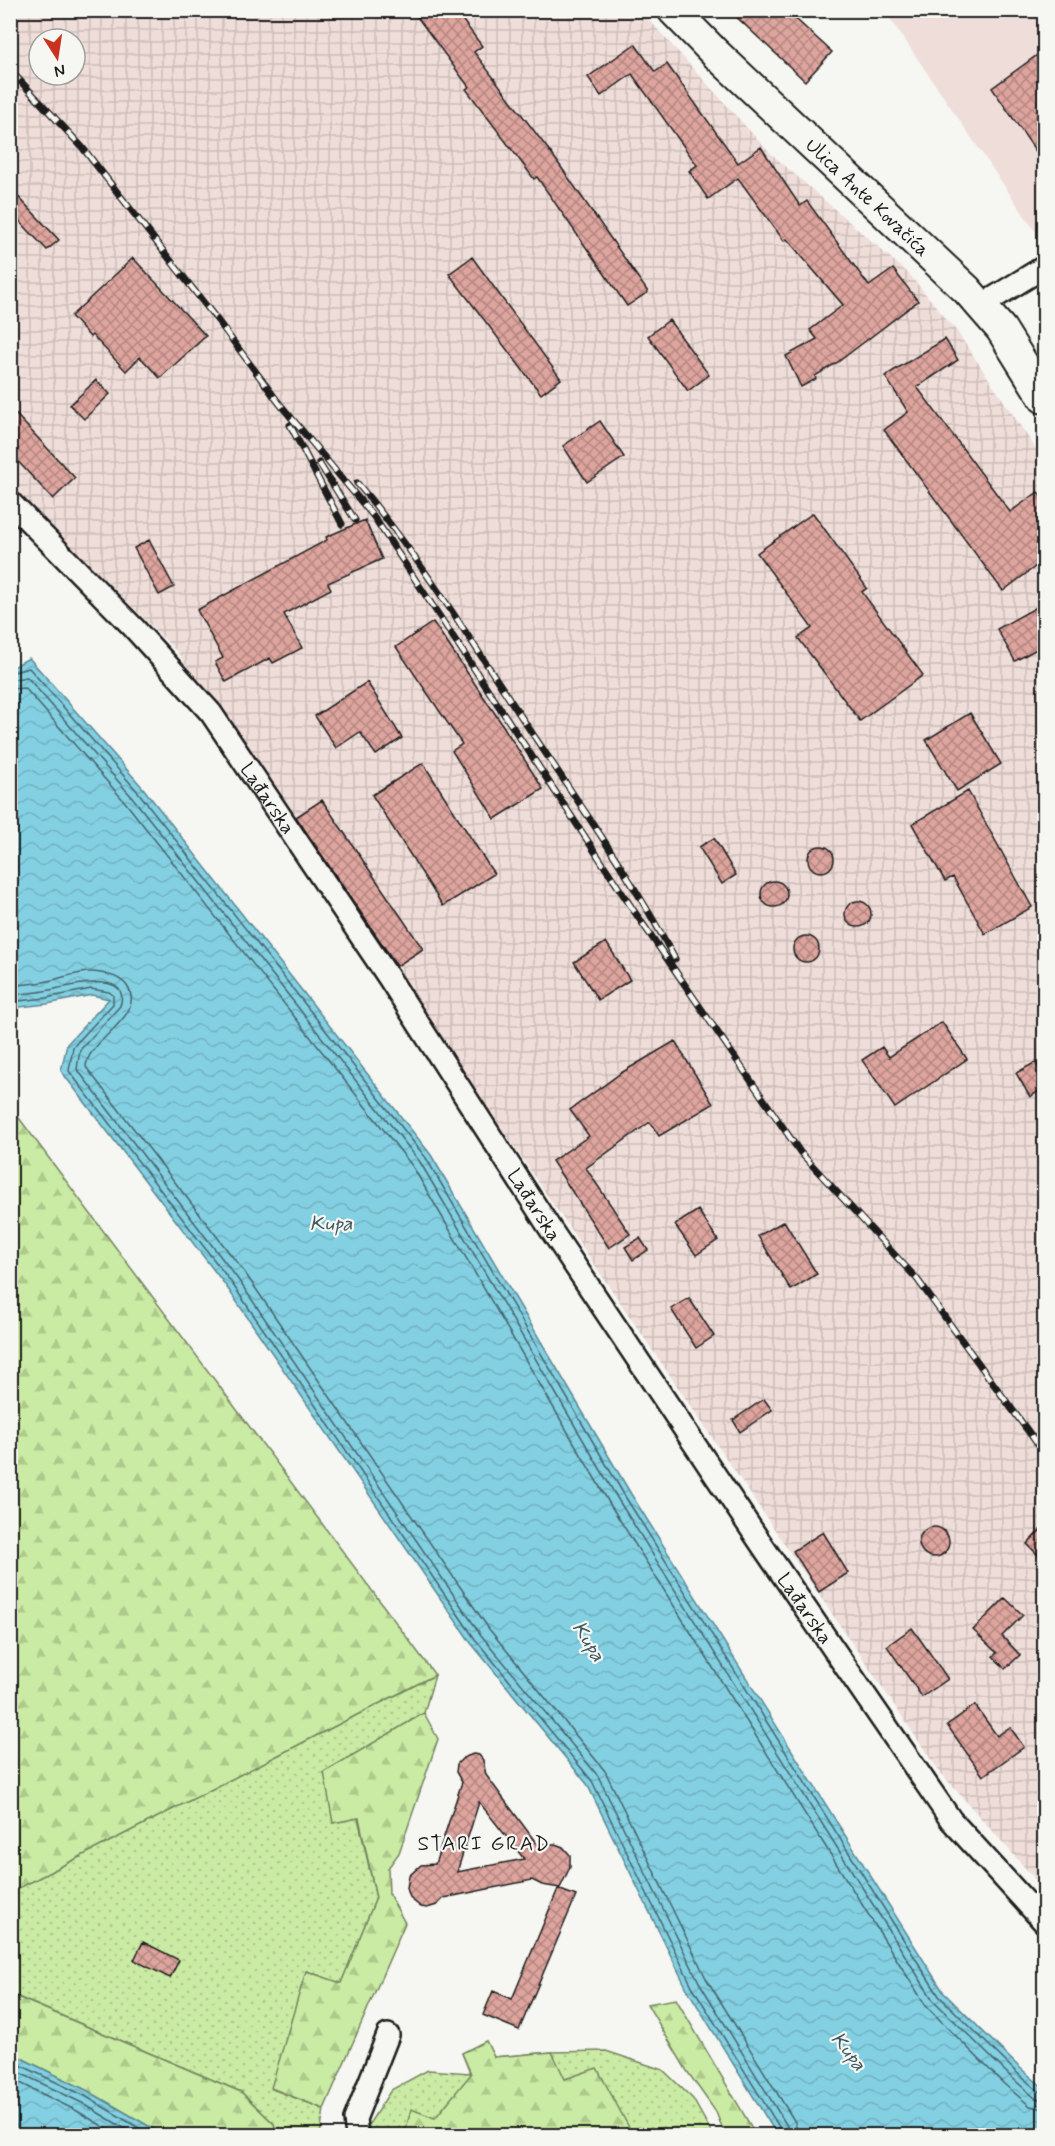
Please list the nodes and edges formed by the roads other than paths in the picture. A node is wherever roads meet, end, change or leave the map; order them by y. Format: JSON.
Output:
{"nodes":[{"id":1,"x":673,"y":10,"type":"edge"},
{"id":2,"x":1044,"y":267,"type":"edge"},
{"id":3,"x":982,"y":305,"type":"junction"},
{"id":4,"x":1044,"y":398,"type":"edge"},
{"id":5,"x":10,"y":502,"type":"edge"},
{"id":6,"x":1044,"y":1922,"type":"edge"},
{"id":7,"x":388,"y":2035,"type":"dead end"},
{"id":8,"x":357,"y":2136,"type":"edge"}],
"edges":[{"from":1,"to":3,"type":"main road","name":"Ulica Ante Kovačića"},
{"from":2,"to":3,"type":"street"},
{"from":3,"to":4,"type":"main road","name":"Ulica Ante Kovačića"},
{"from":5,"to":6,"type":"street","name":"Lađarska"},
{"from":7,"to":8,"type":"street"}]}
